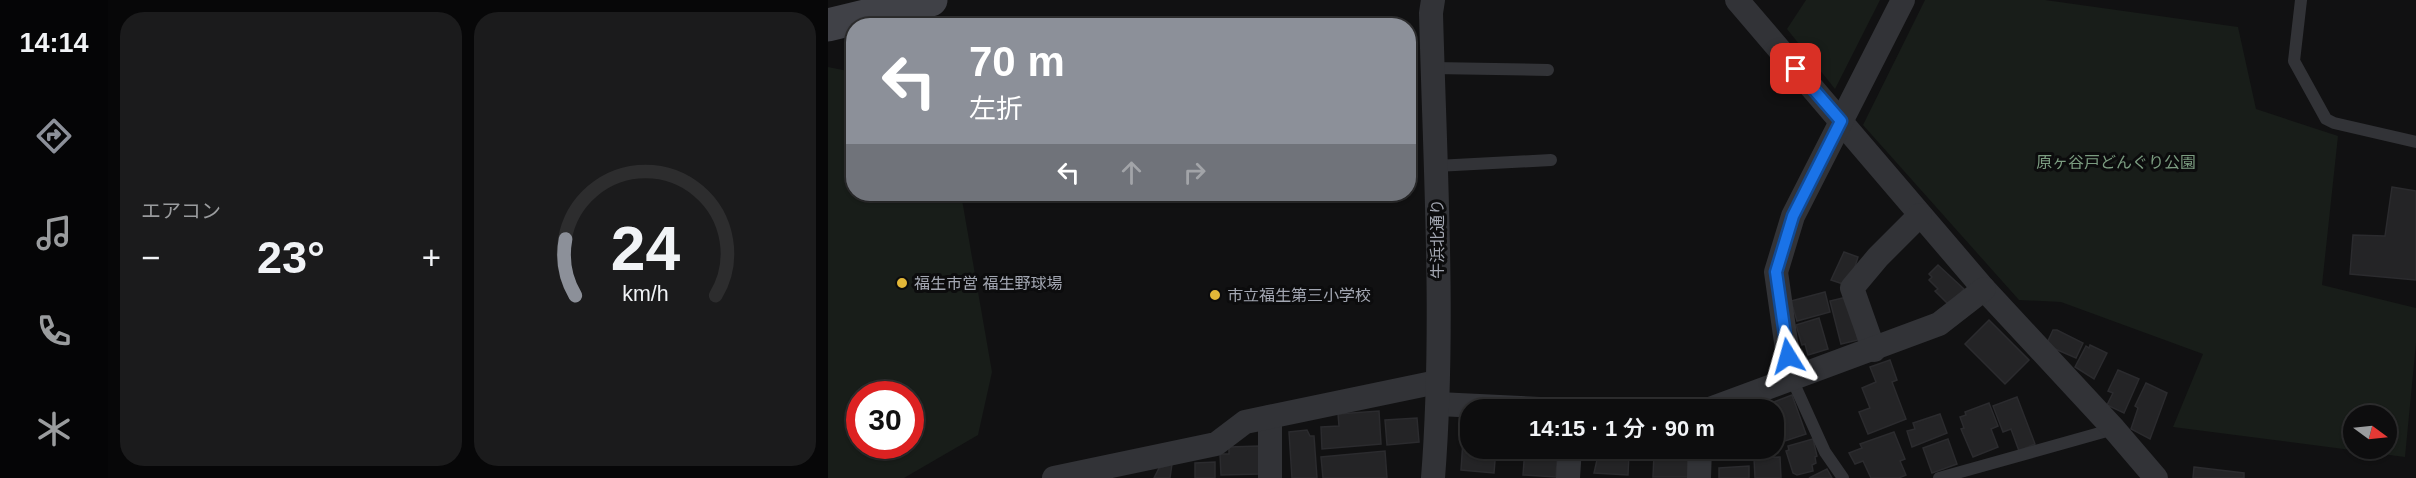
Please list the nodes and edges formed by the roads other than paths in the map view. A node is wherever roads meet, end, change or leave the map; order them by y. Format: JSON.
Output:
{"nodes":[{"id":1,"x":931,"y":0,"type":"edge"},
{"id":2,"x":1433,"y":0,"type":"edge"},
{"id":3,"x":1737,"y":0,"type":"edge"},
{"id":4,"x":1904,"y":0,"type":"edge"},
{"id":5,"x":2301,"y":0,"type":"edge"},
{"id":6,"x":857,"y":18,"type":"edge"},
{"id":7,"x":846,"y":21,"type":"edge"},
{"id":8,"x":828,"y":25,"type":"edge"},
{"id":9,"x":1434,"y":68,"type":"junction"},
{"id":10,"x":1548,"y":70,"type":"dead end"},
{"id":11,"x":1841,"y":121,"type":"junction"},
{"id":12,"x":2416,"y":142,"type":"edge"},
{"id":13,"x":1551,"y":160,"type":"dead end"},
{"id":14,"x":1436,"y":166,"type":"junction"},
{"id":15,"x":1920,"y":215,"type":"junction"},
{"id":16,"x":1984,"y":289,"type":"junction"},
{"id":17,"x":1874,"y":350,"type":"junction"},
{"id":18,"x":1791,"y":377,"type":"junction"},
{"id":19,"x":1438,"y":393,"type":"junction"},
{"id":20,"x":1482,"y":399,"type":"edge"},
{"id":21,"x":1735,"y":399,"type":"edge"},
{"id":22,"x":1270,"y":417,"type":"junction"},
{"id":23,"x":2114,"y":429,"type":"junction"},
{"id":24,"x":1569,"y":459,"type":"edge"},
{"id":25,"x":1700,"y":459,"type":"edge"},
{"id":26,"x":1111,"y":472,"type":"edge"},
{"id":27,"x":1054,"y":478,"type":"edge"},
{"id":28,"x":1270,"y":478,"type":"edge"},
{"id":29,"x":1433,"y":478,"type":"edge"},
{"id":30,"x":1568,"y":478,"type":"edge"},
{"id":31,"x":1699,"y":478,"type":"edge"},
{"id":32,"x":1843,"y":478,"type":"edge"},
{"id":33,"x":1939,"y":478,"type":"edge"},
{"id":34,"x":2156,"y":478,"type":"edge"}],
"edges":[{"from":1,"to":6,"type":"street"},
{"from":2,"to":9,"type":"street","name":"牛浜北通り"},
{"from":3,"to":11,"type":"street"},
{"from":4,"to":11,"type":"street"},
{"from":5,"to":12,"type":"lane"},
{"from":7,"to":8,"type":"street"},
{"from":9,"to":10,"type":"lane"},
{"from":9,"to":14,"type":"street","name":"牛浜北通り"},
{"from":11,"to":15,"type":"street"},
{"from":11,"to":18,"type":"street"},
{"from":13,"to":14,"type":"lane"},
{"from":14,"to":19,"type":"street","name":"牛浜北通り"},
{"from":15,"to":16,"type":"street"},
{"from":15,"to":17,"type":"street"},
{"from":16,"to":17,"type":"street"},
{"from":16,"to":23,"type":"street"},
{"from":17,"to":18,"type":"street"},
{"from":18,"to":21,"type":"street"},
{"from":18,"to":32,"type":"lane"},
{"from":19,"to":20,"type":"street"},
{"from":19,"to":22,"type":"street"},
{"from":19,"to":29,"type":"street","name":"牛浜北通り"},
{"from":22,"to":26,"type":"street"},
{"from":22,"to":28,"type":"street"},
{"from":23,"to":33,"type":"lane"},
{"from":23,"to":34,"type":"street"},
{"from":24,"to":30,"type":"street"},
{"from":25,"to":31,"type":"street"},
{"from":26,"to":27,"type":"street"}]}
